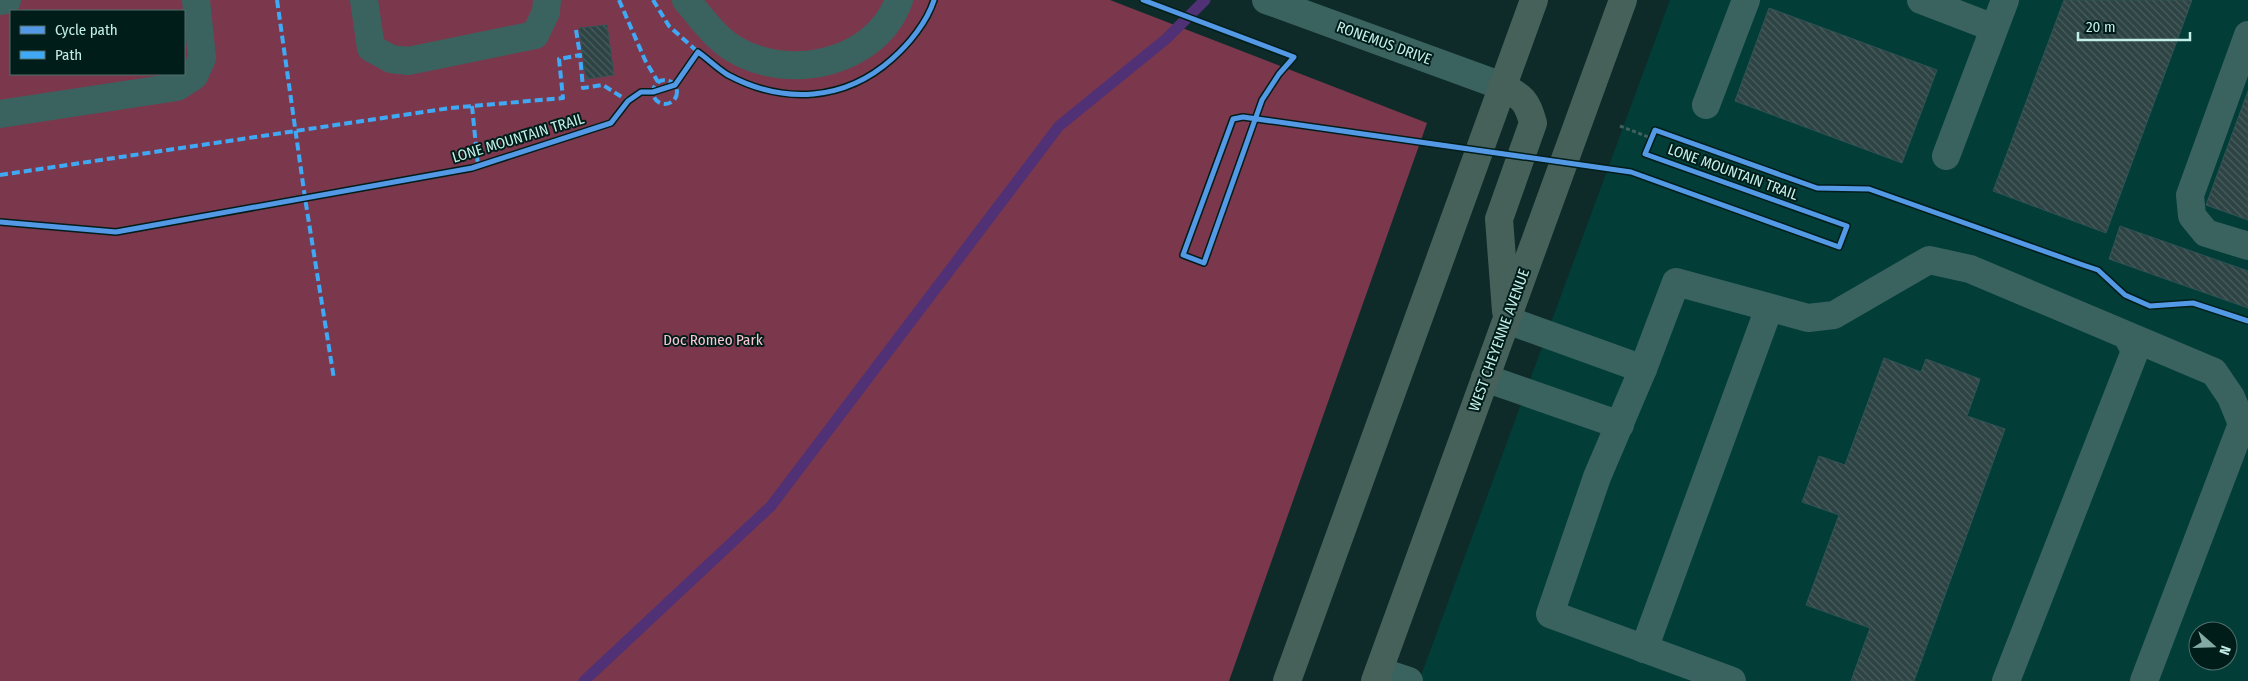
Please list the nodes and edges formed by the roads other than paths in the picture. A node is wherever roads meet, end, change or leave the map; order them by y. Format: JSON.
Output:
{"nodes":[{"id":1,"x":7,"y":0,"type":"edge"},
{"id":2,"x":196,"y":0,"type":"edge"},
{"id":3,"x":364,"y":0,"type":"edge"},
{"id":4,"x":547,"y":0,"type":"edge"},
{"id":5,"x":686,"y":0,"type":"edge"},
{"id":6,"x":899,"y":0,"type":"edge"},
{"id":7,"x":1534,"y":0,"type":"edge"},
{"id":8,"x":1623,"y":0,"type":"edge"},
{"id":9,"x":1746,"y":0,"type":"edge"},
{"id":10,"x":1920,"y":0,"type":"edge"},
{"id":11,"x":2005,"y":0,"type":"edge"},
{"id":12,"x":0,"y":1,"type":"edge"},
{"id":13,"x":1270,"y":1,"type":"edge"},
{"id":14,"x":1994,"y":28,"type":"junction"},
{"id":15,"x":2248,"y":35,"type":"edge"},
{"id":16,"x":1502,"y":86,"type":"junction"},
{"id":17,"x":1706,"y":105,"type":"dead end"},
{"id":18,"x":0,"y":114,"type":"edge"},
{"id":19,"x":1946,"y":156,"type":"dead end"},
{"id":20,"x":2248,"y":246,"type":"edge"},
{"id":21,"x":1769,"y":308,"type":"junction"},
{"id":22,"x":1507,"y":320,"type":"junction"},
{"id":23,"x":2127,"y":336,"type":"junction"},
{"id":24,"x":1643,"y":369,"type":"junction"},
{"id":25,"x":1485,"y":378,"type":"junction"},
{"id":26,"x":1620,"y":425,"type":"junction"},
{"id":27,"x":1644,"y":649,"type":"junction"},
{"id":28,"x":1377,"y":676,"type":"edge"},
{"id":29,"x":1287,"y":681,"type":"edge"},
{"id":30,"x":1408,"y":681,"type":"edge"},
{"id":31,"x":1732,"y":681,"type":"edge"},
{"id":32,"x":2006,"y":681,"type":"edge"},
{"id":33,"x":2144,"y":681,"type":"edge"}],
"edges":[{"from":1,"to":12,"type":"street"},
{"from":2,"to":18,"type":"street"},
{"from":3,"to":4,"type":"street"},
{"from":5,"to":6,"type":"street"},
{"from":7,"to":16,"type":"main road"},
{"from":8,"to":22,"type":"main road","name":"WEST CHEYENNE AVENUE"},
{"from":9,"to":17,"type":"street"},
{"from":10,"to":14,"type":"street"},
{"from":11,"to":14,"type":"street"},
{"from":13,"to":16,"type":"street","name":"RONEMUS DRIVE"},
{"from":14,"to":19,"type":"street"},
{"from":15,"to":20,"type":"street"},
{"from":16,"to":22,"type":"main road"},
{"from":16,"to":29,"type":"main road"},
{"from":21,"to":23,"type":"street"},
{"from":21,"to":24,"type":"street"},
{"from":21,"to":27,"type":"street"},
{"from":22,"to":24,"type":"street"},
{"from":22,"to":25,"type":"main road","name":"WEST CHEYENNE AVENUE"},
{"from":23,"to":32,"type":"street"},
{"from":23,"to":33,"type":"street"},
{"from":24,"to":26,"type":"street"},
{"from":25,"to":26,"type":"street"},
{"from":25,"to":28,"type":"main road","name":"WEST CHEYENNE AVENUE"},
{"from":26,"to":27,"type":"street"},
{"from":27,"to":31,"type":"street"},
{"from":28,"to":30,"type":"street"}]}
